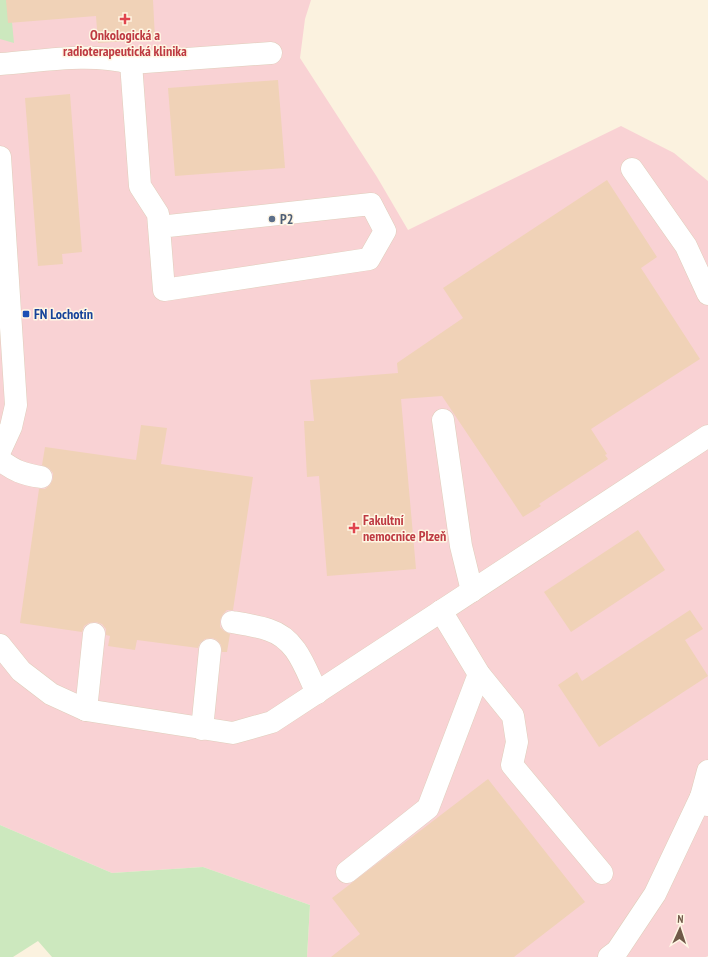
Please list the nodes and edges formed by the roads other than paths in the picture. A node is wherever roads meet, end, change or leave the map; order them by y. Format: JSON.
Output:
{"nodes":[{"id":1,"x":272,"y":53,"type":"dead end"},
{"id":2,"x":0,"y":64,"type":"edge"},
{"id":3,"x":131,"y":64,"type":"junction"},
{"id":4,"x":0,"y":157,"type":"edge"},
{"id":5,"x":632,"y":169,"type":"dead end"},
{"id":6,"x":160,"y":227,"type":"junction"},
{"id":7,"x":4,"y":272,"type":"edge"},
{"id":8,"x":708,"y":294,"type":"edge"},
{"id":9,"x":443,"y":420,"type":"dead end"},
{"id":10,"x":708,"y":436,"type":"edge"},
{"id":11,"x":0,"y":451,"type":"edge"},
{"id":12,"x":0,"y":460,"type":"edge"},
{"id":13,"x":41,"y":477,"type":"dead end"},
{"id":14,"x":472,"y":591,"type":"junction"},
{"id":15,"x":441,"y":611,"type":"junction"},
{"id":16,"x":232,"y":622,"type":"dead end"},
{"id":17,"x":94,"y":634,"type":"dead end"},
{"id":18,"x":0,"y":645,"type":"edge"},
{"id":19,"x":210,"y":650,"type":"dead end"},
{"id":20,"x":479,"y":674,"type":"junction"},
{"id":21,"x":317,"y":692,"type":"junction"},
{"id":22,"x":86,"y":710,"type":"junction"},
{"id":23,"x":202,"y":729,"type":"junction"},
{"id":24,"x":708,"y":771,"type":"edge"},
{"id":25,"x":705,"y":801,"type":"edge"},
{"id":26,"x":347,"y":872,"type":"dead end"},
{"id":27,"x":602,"y":874,"type":"dead end"},
{"id":28,"x":609,"y":957,"type":"edge"}],
"edges":[{"from":1,"to":3,"type":"street"},
{"from":2,"to":3,"type":"street"},
{"from":3,"to":6,"type":"street"},
{"from":4,"to":7,"type":"street"},
{"from":5,"to":8,"type":"street"},
{"from":6,"to":6,"type":"street"},
{"from":7,"to":11,"type":"street"},
{"from":9,"to":14,"type":"street"},
{"from":10,"to":14,"type":"street"},
{"from":12,"to":13,"type":"street"},
{"from":14,"to":15,"type":"street"},
{"from":15,"to":20,"type":"street"},
{"from":15,"to":21,"type":"street"},
{"from":16,"to":21,"type":"street"},
{"from":17,"to":22,"type":"street"},
{"from":18,"to":22,"type":"street"},
{"from":19,"to":23,"type":"street"},
{"from":20,"to":26,"type":"street"},
{"from":20,"to":27,"type":"street"},
{"from":21,"to":23,"type":"street"},
{"from":22,"to":23,"type":"street"},
{"from":24,"to":25,"type":"street"},
{"from":25,"to":28,"type":"street"}]}
